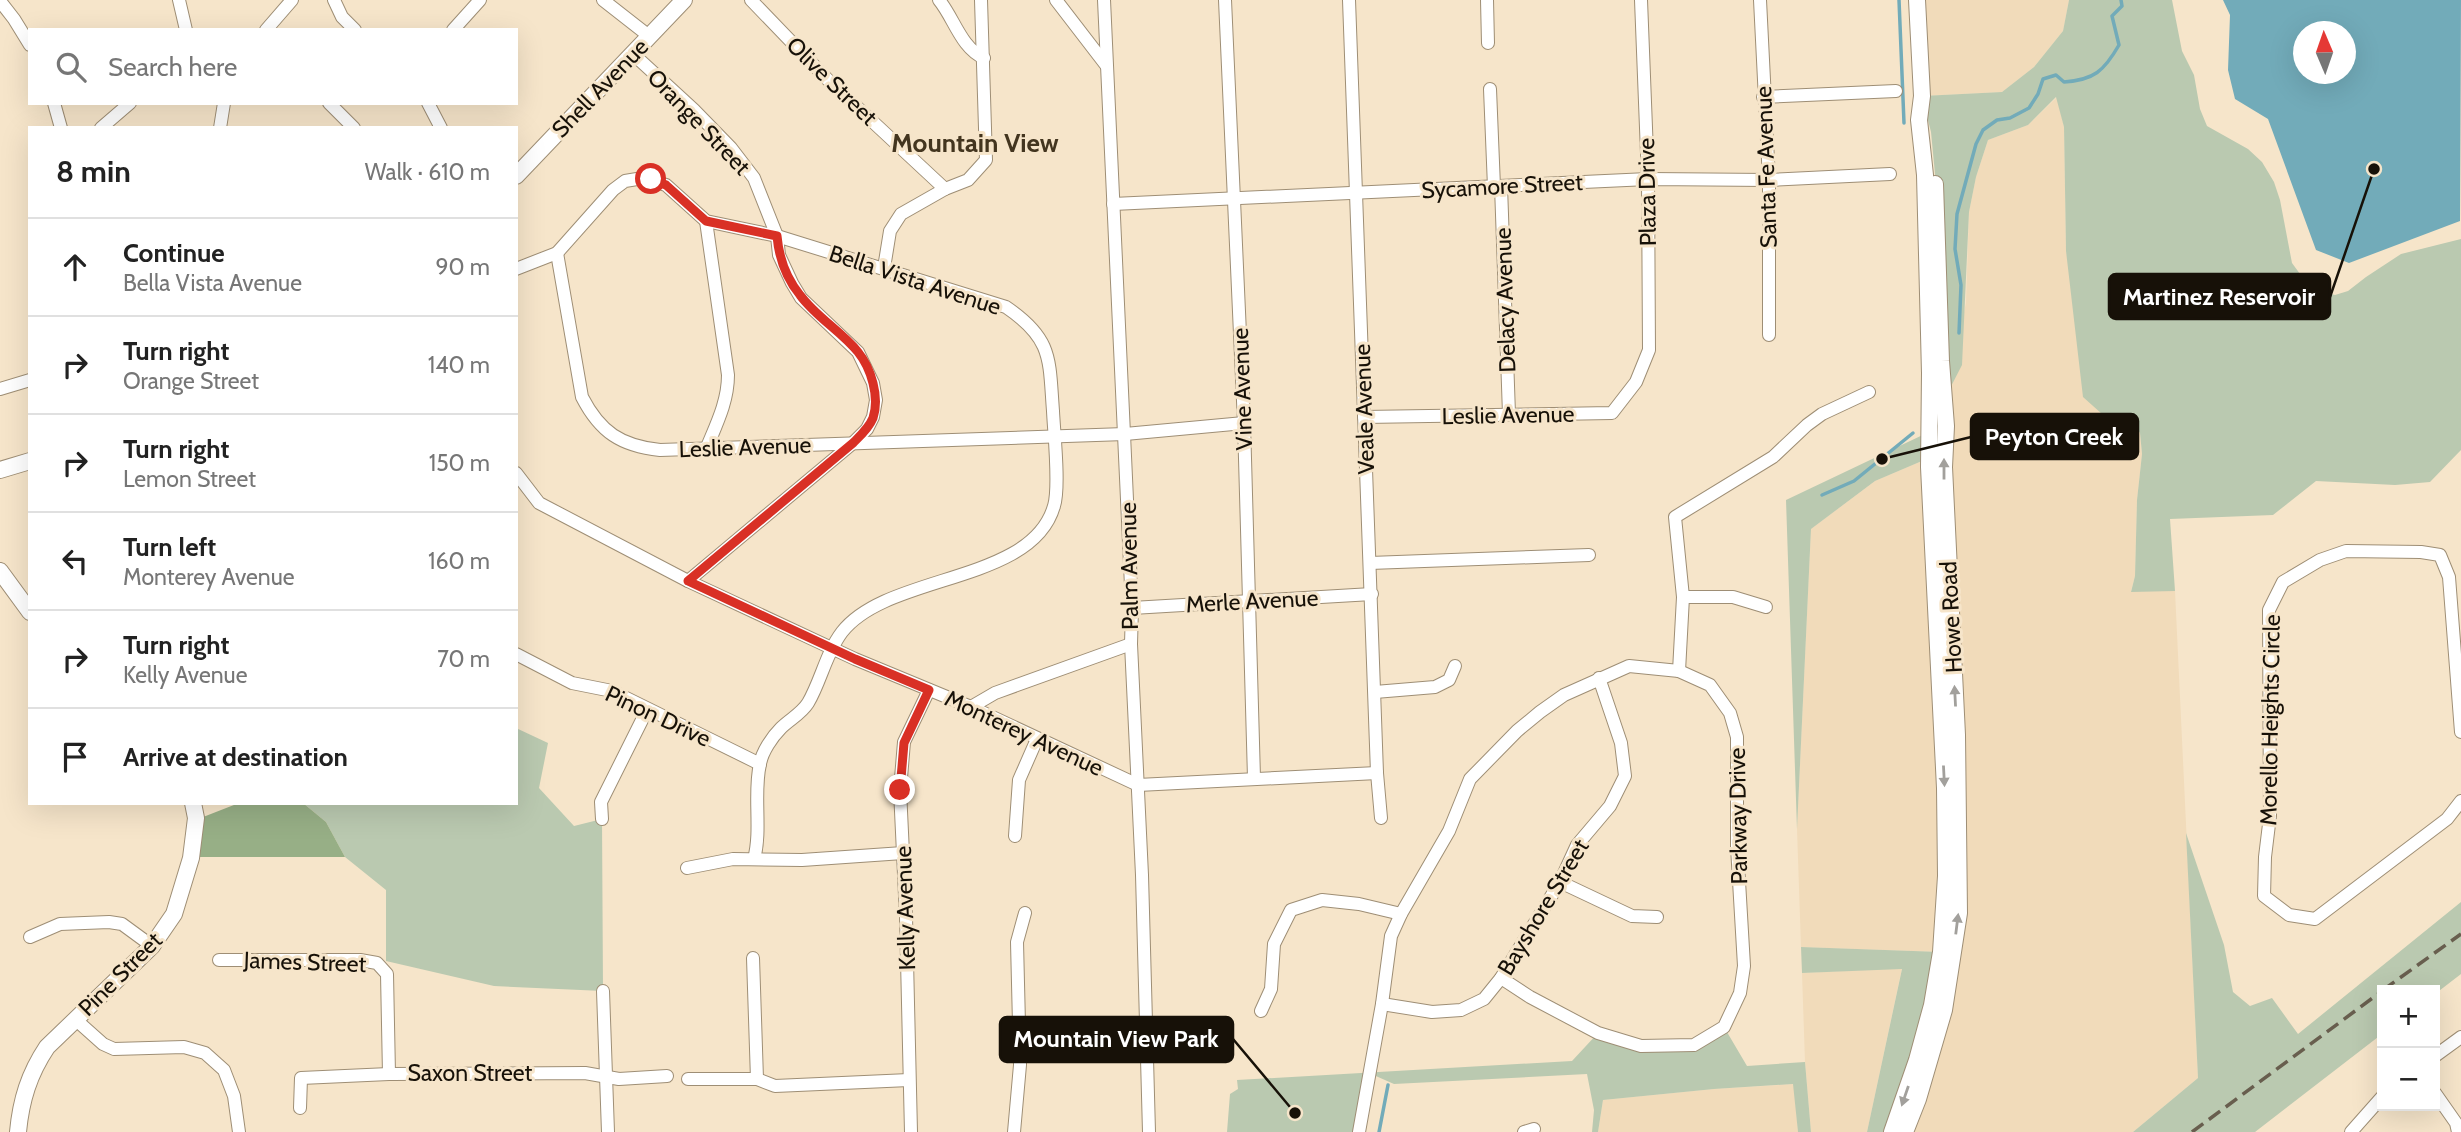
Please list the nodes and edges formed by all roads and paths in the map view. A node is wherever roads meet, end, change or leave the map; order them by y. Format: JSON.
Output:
{"nodes":[{"id":1,"x":179,"y":0,"type":"edge"},
{"id":2,"x":292,"y":0,"type":"edge"},
{"id":3,"x":334,"y":0,"type":"edge"},
{"id":4,"x":480,"y":0,"type":"edge"},
{"id":5,"x":603,"y":0,"type":"edge"},
{"id":6,"x":684,"y":0,"type":"edge"},
{"id":7,"x":751,"y":0,"type":"edge"},
{"id":8,"x":939,"y":0,"type":"edge"},
{"id":9,"x":981,"y":0,"type":"edge"},
{"id":10,"x":1056,"y":0,"type":"edge"},
{"id":11,"x":1104,"y":0,"type":"edge"},
{"id":12,"x":1225,"y":0,"type":"edge"},
{"id":13,"x":1349,"y":0,"type":"edge"},
{"id":14,"x":1486,"y":0,"type":"edge"},
{"id":15,"x":1641,"y":0,"type":"edge"},
{"id":16,"x":1760,"y":0,"type":"edge"},
{"id":17,"x":1917,"y":0,"type":"edge"},
{"id":18,"x":0,"y":1,"type":"edge"},
{"id":19,"x":186,"y":28,"type":"edge"},
{"id":20,"x":268,"y":28,"type":"edge"},
{"id":21,"x":353,"y":28,"type":"edge"},
{"id":22,"x":455,"y":28,"type":"edge"},
{"id":23,"x":649,"y":36,"type":"junction"},
{"id":24,"x":28,"y":42,"type":"edge"},
{"id":25,"x":1488,"y":43,"type":"dead end"},
{"id":26,"x":632,"y":54,"type":"junction"},
{"id":27,"x":984,"y":58,"type":"junction"},
{"id":28,"x":1106,"y":65,"type":"junction"},
{"id":29,"x":1490,"y":89,"type":"dead end"},
{"id":30,"x":1896,"y":91,"type":"dead end"},
{"id":31,"x":1922,"y":96,"type":"junction"},
{"id":32,"x":1763,"y":97,"type":"junction"},
{"id":33,"x":55,"y":105,"type":"edge"},
{"id":34,"x":128,"y":105,"type":"edge"},
{"id":35,"x":224,"y":105,"type":"edge"},
{"id":36,"x":331,"y":105,"type":"edge"},
{"id":37,"x":429,"y":105,"type":"edge"},
{"id":38,"x":60,"y":126,"type":"edge"},
{"id":39,"x":103,"y":126,"type":"edge"},
{"id":40,"x":220,"y":126,"type":"edge"},
{"id":41,"x":352,"y":126,"type":"edge"},
{"id":42,"x":440,"y":126,"type":"edge"},
{"id":43,"x":518,"y":174,"type":"edge"},
{"id":44,"x":1891,"y":174,"type":"dead end"},
{"id":45,"x":1647,"y":179,"type":"junction"},
{"id":46,"x":1769,"y":180,"type":"junction"},
{"id":47,"x":1497,"y":186,"type":"junction"},
{"id":48,"x":945,"y":189,"type":"junction"},
{"id":49,"x":1356,"y":193,"type":"junction"},
{"id":50,"x":1234,"y":200,"type":"junction"},
{"id":51,"x":1113,"y":204,"type":"junction"},
{"id":52,"x":706,"y":221,"type":"junction"},
{"id":53,"x":777,"y":236,"type":"junction"},
{"id":54,"x":557,"y":253,"type":"junction"},
{"id":55,"x":518,"y":268,"type":"edge"},
{"id":56,"x":884,"y":268,"type":"junction"},
{"id":57,"x":1769,"y":335,"type":"dead end"},
{"id":58,"x":28,"y":381,"type":"edge"},
{"id":59,"x":1636,"y":382,"type":"joint"},
{"id":60,"x":0,"y":389,"type":"edge"},
{"id":61,"x":1869,"y":392,"type":"dead end"},
{"id":62,"x":1509,"y":414,"type":"junction"},
{"id":63,"x":1364,"y":417,"type":"junction"},
{"id":64,"x":1244,"y":424,"type":"junction"},
{"id":65,"x":1125,"y":434,"type":"junction"},
{"id":66,"x":1055,"y":435,"type":"junction"},
{"id":67,"x":853,"y":443,"type":"junction"},
{"id":68,"x":707,"y":447,"type":"junction"},
{"id":69,"x":28,"y":462,"type":"edge"},
{"id":70,"x":0,"y":470,"type":"edge"},
{"id":71,"x":518,"y":476,"type":"edge"},
{"id":72,"x":1589,"y":555,"type":"dead end"},
{"id":73,"x":1370,"y":563,"type":"junction"},
{"id":74,"x":0,"y":571,"type":"edge"},
{"id":75,"x":688,"y":581,"type":"junction"},
{"id":76,"x":1372,"y":594,"type":"junction"},
{"id":77,"x":1682,"y":597,"type":"junction"},
{"id":78,"x":1250,"y":601,"type":"junction"},
{"id":79,"x":1766,"y":607,"type":"dead end"},
{"id":80,"x":1132,"y":608,"type":"junction"},
{"id":81,"x":28,"y":609,"type":"edge"},
{"id":82,"x":1131,"y":644,"type":"junction"},
{"id":83,"x":833,"y":647,"type":"junction"},
{"id":84,"x":518,"y":655,"type":"edge"},
{"id":85,"x":1455,"y":666,"type":"dead end"},
{"id":86,"x":1679,"y":671,"type":"junction"},
{"id":87,"x":1599,"y":678,"type":"junction"},
{"id":88,"x":929,"y":690,"type":"junction"},
{"id":89,"x":1376,"y":692,"type":"junction"},
{"id":90,"x":971,"y":707,"type":"junction"},
{"id":91,"x":647,"y":710,"type":"junction"},
{"id":92,"x":2461,"y":732,"type":"edge"},
{"id":93,"x":1037,"y":739,"type":"junction"},
{"id":94,"x":760,"y":764,"type":"junction"},
{"id":95,"x":1377,"y":773,"type":"junction"},
{"id":96,"x":1254,"y":778,"type":"junction"},
{"id":97,"x":1138,"y":785,"type":"junction"},
{"id":98,"x":2461,"y":801,"type":"edge"},
{"id":99,"x":193,"y":805,"type":"edge"},
{"id":100,"x":1381,"y":818,"type":"dead end"},
{"id":101,"x":602,"y":819,"type":"dead end"},
{"id":102,"x":1015,"y":836,"type":"dead end"},
{"id":103,"x":903,"y":853,"type":"junction"},
{"id":104,"x":754,"y":859,"type":"junction"},
{"id":105,"x":687,"y":868,"type":"dead end"},
{"id":106,"x":1560,"y":882,"type":"junction"},
{"id":107,"x":1025,"y":913,"type":"dead end"},
{"id":108,"x":1401,"y":914,"type":"junction"},
{"id":109,"x":1657,"y":918,"type":"dead end"},
{"id":110,"x":30,"y":937,"type":"dead end"},
{"id":111,"x":152,"y":946,"type":"junction"},
{"id":112,"x":753,"y":958,"type":"dead end"},
{"id":113,"x":219,"y":960,"type":"dead end"},
{"id":114,"x":1501,"y":978,"type":"junction"},
{"id":115,"x":603,"y":991,"type":"dead end"},
{"id":116,"x":1382,"y":1004,"type":"junction"},
{"id":117,"x":1261,"y":1011,"type":"dead end"},
{"id":118,"x":75,"y":1018,"type":"junction"},
{"id":119,"x":2461,"y":1037,"type":"edge"},
{"id":120,"x":2440,"y":1052,"type":"edge"},
{"id":121,"x":389,"y":1073,"type":"junction"},
{"id":122,"x":667,"y":1076,"type":"dead end"},
{"id":123,"x":605,"y":1077,"type":"junction"},
{"id":124,"x":688,"y":1079,"type":"dead end"},
{"id":125,"x":757,"y":1079,"type":"junction"},
{"id":126,"x":909,"y":1080,"type":"junction"},
{"id":127,"x":2440,"y":1100,"type":"edge"},
{"id":128,"x":2377,"y":1103,"type":"edge"},
{"id":129,"x":300,"y":1108,"type":"dead end"},
{"id":130,"x":18,"y":1132,"type":"edge"},
{"id":131,"x":239,"y":1132,"type":"edge"},
{"id":132,"x":608,"y":1132,"type":"edge"},
{"id":133,"x":911,"y":1132,"type":"edge"},
{"id":134,"x":1014,"y":1132,"type":"edge"},
{"id":135,"x":1149,"y":1132,"type":"edge"},
{"id":136,"x":1359,"y":1132,"type":"edge"},
{"id":137,"x":1892,"y":1132,"type":"edge"},
{"id":138,"x":1905,"y":1132,"type":"edge"},
{"id":139,"x":2351,"y":1132,"type":"edge"},
{"id":140,"x":2458,"y":1132,"type":"edge"}],
"edges":[{"from":1,"to":19,"type":"street"},
{"from":2,"to":20,"type":"street"},
{"from":3,"to":21,"type":"street"},
{"from":4,"to":22,"type":"street"},
{"from":5,"to":23,"type":"street","name":"Orange Street"},
{"from":6,"to":23,"type":"street","name":"Shell Avenue"},
{"from":7,"to":48,"type":"street","name":"Olive Street"},
{"from":8,"to":27,"type":"street"},
{"from":9,"to":27,"type":"street"},
{"from":10,"to":28,"type":"street"},
{"from":11,"to":28,"type":"street","name":"Palm Avenue"},
{"from":12,"to":50,"type":"street","name":"Vine Avenue"},
{"from":13,"to":49,"type":"street","name":"Veale Avenue"},
{"from":14,"to":25,"type":"street"},
{"from":15,"to":45,"type":"street","name":"Plaza Drive"},
{"from":16,"to":32,"type":"street","name":"Santa Fe Avenue"},
{"from":17,"to":31,"type":"street","name":"Howe Road"},
{"from":18,"to":24,"type":"street"},
{"from":23,"to":26,"type":"street","name":"Shell Avenue"},
{"from":26,"to":43,"type":"street","name":"Shell Avenue"},
{"from":26,"to":53,"type":"street","name":"Orange Street"},
{"from":27,"to":48,"type":"street"},
{"from":28,"to":51,"type":"street","name":"Palm Avenue"},
{"from":29,"to":47,"type":"street","name":"Delacy Avenue"},
{"from":30,"to":32,"type":"street"},
{"from":31,"to":137,"type":"street","name":"Howe Road","one_way":true},
{"from":138,"to":31,"type":"street","name":"Howe Road","one_way":true},
{"from":32,"to":46,"type":"street","name":"Santa Fe Avenue"},
{"from":33,"to":38,"type":"street"},
{"from":34,"to":39,"type":"street"},
{"from":35,"to":40,"type":"street"},
{"from":36,"to":41,"type":"street"},
{"from":37,"to":42,"type":"street"},
{"from":44,"to":46,"type":"street","name":"Sycamore Street"},
{"from":45,"to":46,"type":"street","name":"Sycamore Street"},
{"from":45,"to":47,"type":"street","name":"Sycamore Street"},
{"from":45,"to":59,"type":"street","name":"Plaza Drive"},
{"from":46,"to":57,"type":"street","name":"Santa Fe Avenue"},
{"from":47,"to":49,"type":"street","name":"Sycamore Street"},
{"from":47,"to":62,"type":"street","name":"Delacy Avenue"},
{"from":48,"to":56,"type":"street"},
{"from":49,"to":50,"type":"street","name":"Sycamore Street"},
{"from":49,"to":63,"type":"street","name":"Veale Avenue"},
{"from":50,"to":51,"type":"street","name":"Sycamore Street"},
{"from":50,"to":64,"type":"street","name":"Vine Avenue"},
{"from":51,"to":65,"type":"street","name":"Palm Avenue"},
{"from":52,"to":53,"type":"street","name":"Bella Vista Avenue"},
{"from":52,"to":54,"type":"street"},
{"from":52,"to":68,"type":"street"},
{"from":53,"to":56,"type":"street","name":"Bella Vista Avenue"},
{"from":53,"to":67,"type":"street","name":"Orange Street"},
{"from":54,"to":55,"type":"street"},
{"from":54,"to":68,"type":"street","name":"Leslie Avenue"},
{"from":56,"to":66,"type":"street","name":"Bella Vista Avenue"},
{"from":58,"to":60,"type":"street"},
{"from":59,"to":62,"type":"street","name":"Leslie Avenue"},
{"from":61,"to":77,"type":"street"},
{"from":62,"to":63,"type":"street","name":"Leslie Avenue"},
{"from":63,"to":73,"type":"street","name":"Veale Avenue"},
{"from":64,"to":65,"type":"street","name":"Leslie Avenue"},
{"from":64,"to":78,"type":"street","name":"Vine Avenue"},
{"from":65,"to":66,"type":"street","name":"Leslie Avenue"},
{"from":65,"to":80,"type":"street","name":"Palm Avenue"},
{"from":66,"to":67,"type":"street","name":"Leslie Avenue"},
{"from":66,"to":83,"type":"street","name":"Bella Vista Avenue"},
{"from":67,"to":68,"type":"street","name":"Leslie Avenue"},
{"from":67,"to":75,"type":"street","name":"Orange Street"},
{"from":69,"to":70,"type":"street"},
{"from":71,"to":75,"type":"street","name":"Monterey Avenue"},
{"from":72,"to":73,"type":"street"},
{"from":73,"to":76,"type":"street","name":"Veale Avenue"},
{"from":74,"to":81,"type":"street"},
{"from":75,"to":83,"type":"street","name":"Monterey Avenue"},
{"from":76,"to":78,"type":"street","name":"Merle Avenue"},
{"from":76,"to":89,"type":"street","name":"Veale Avenue"},
{"from":77,"to":79,"type":"street"},
{"from":77,"to":86,"type":"street"},
{"from":78,"to":80,"type":"street","name":"Merle Avenue"},
{"from":78,"to":96,"type":"street","name":"Vine Avenue"},
{"from":80,"to":82,"type":"street","name":"Palm Avenue"},
{"from":82,"to":90,"type":"street"},
{"from":82,"to":97,"type":"street","name":"Palm Avenue"},
{"from":83,"to":88,"type":"street","name":"Monterey Avenue"},
{"from":83,"to":94,"type":"street","name":"Bella Vista Avenue"},
{"from":84,"to":91,"type":"street","name":"Pinon Drive"},
{"from":85,"to":89,"type":"street"},
{"from":86,"to":87,"type":"street","name":"Parkway Drive"},
{"from":86,"to":114,"type":"street","name":"Parkway Drive"},
{"from":87,"to":106,"type":"street","name":"Bayshore Street"},
{"from":87,"to":108,"type":"street","name":"Parkway Drive"},
{"from":88,"to":90,"type":"street","name":"Monterey Avenue"},
{"from":88,"to":103,"type":"street","name":"Kelly Avenue"},
{"from":89,"to":95,"type":"street","name":"Veale Avenue"},
{"from":90,"to":93,"type":"street","name":"Monterey Avenue"},
{"from":91,"to":94,"type":"street","name":"Pinon Drive"},
{"from":91,"to":101,"type":"street"},
{"from":92,"to":98,"type":"street","name":"Morello Heights Circle"},
{"from":93,"to":97,"type":"street","name":"Monterey Avenue"},
{"from":93,"to":102,"type":"street"},
{"from":94,"to":104,"type":"street"},
{"from":95,"to":96,"type":"street","name":"Monterey Avenue"},
{"from":95,"to":100,"type":"street","name":"Veale Avenue"},
{"from":96,"to":97,"type":"street","name":"Monterey Avenue"},
{"from":97,"to":135,"type":"street","name":"Palm Avenue"},
{"from":99,"to":111,"type":"street","name":"Pine Street"},
{"from":103,"to":104,"type":"street"},
{"from":103,"to":126,"type":"street","name":"Kelly Avenue"},
{"from":104,"to":105,"type":"street"},
{"from":106,"to":109,"type":"street"},
{"from":106,"to":114,"type":"street","name":"Bayshore Street"},
{"from":107,"to":134,"type":"street"},
{"from":108,"to":116,"type":"street","name":"Parkway Drive"},
{"from":108,"to":117,"type":"street"},
{"from":110,"to":111,"type":"street"},
{"from":111,"to":118,"type":"street","name":"Pine Street"},
{"from":112,"to":125,"type":"street"},
{"from":113,"to":121,"type":"street","name":"James Street"},
{"from":114,"to":116,"type":"street","name":"Bayshore Street"},
{"from":115,"to":123,"type":"street"},
{"from":116,"to":136,"type":"street","name":"Parkway Drive"},
{"from":118,"to":130,"type":"street","name":"Pine Street"},
{"from":118,"to":131,"type":"street"},
{"from":119,"to":120,"type":"street"},
{"from":121,"to":123,"type":"street","name":"Saxon Street"},
{"from":121,"to":129,"type":"street","name":"Saxon Street"},
{"from":122,"to":123,"type":"street","name":"Saxon Street"},
{"from":123,"to":132,"type":"street"},
{"from":124,"to":125,"type":"street"},
{"from":125,"to":126,"type":"street"},
{"from":126,"to":133,"type":"street","name":"Kelly Avenue"},
{"from":127,"to":140,"type":"street"},
{"from":128,"to":139,"type":"street"}]}
